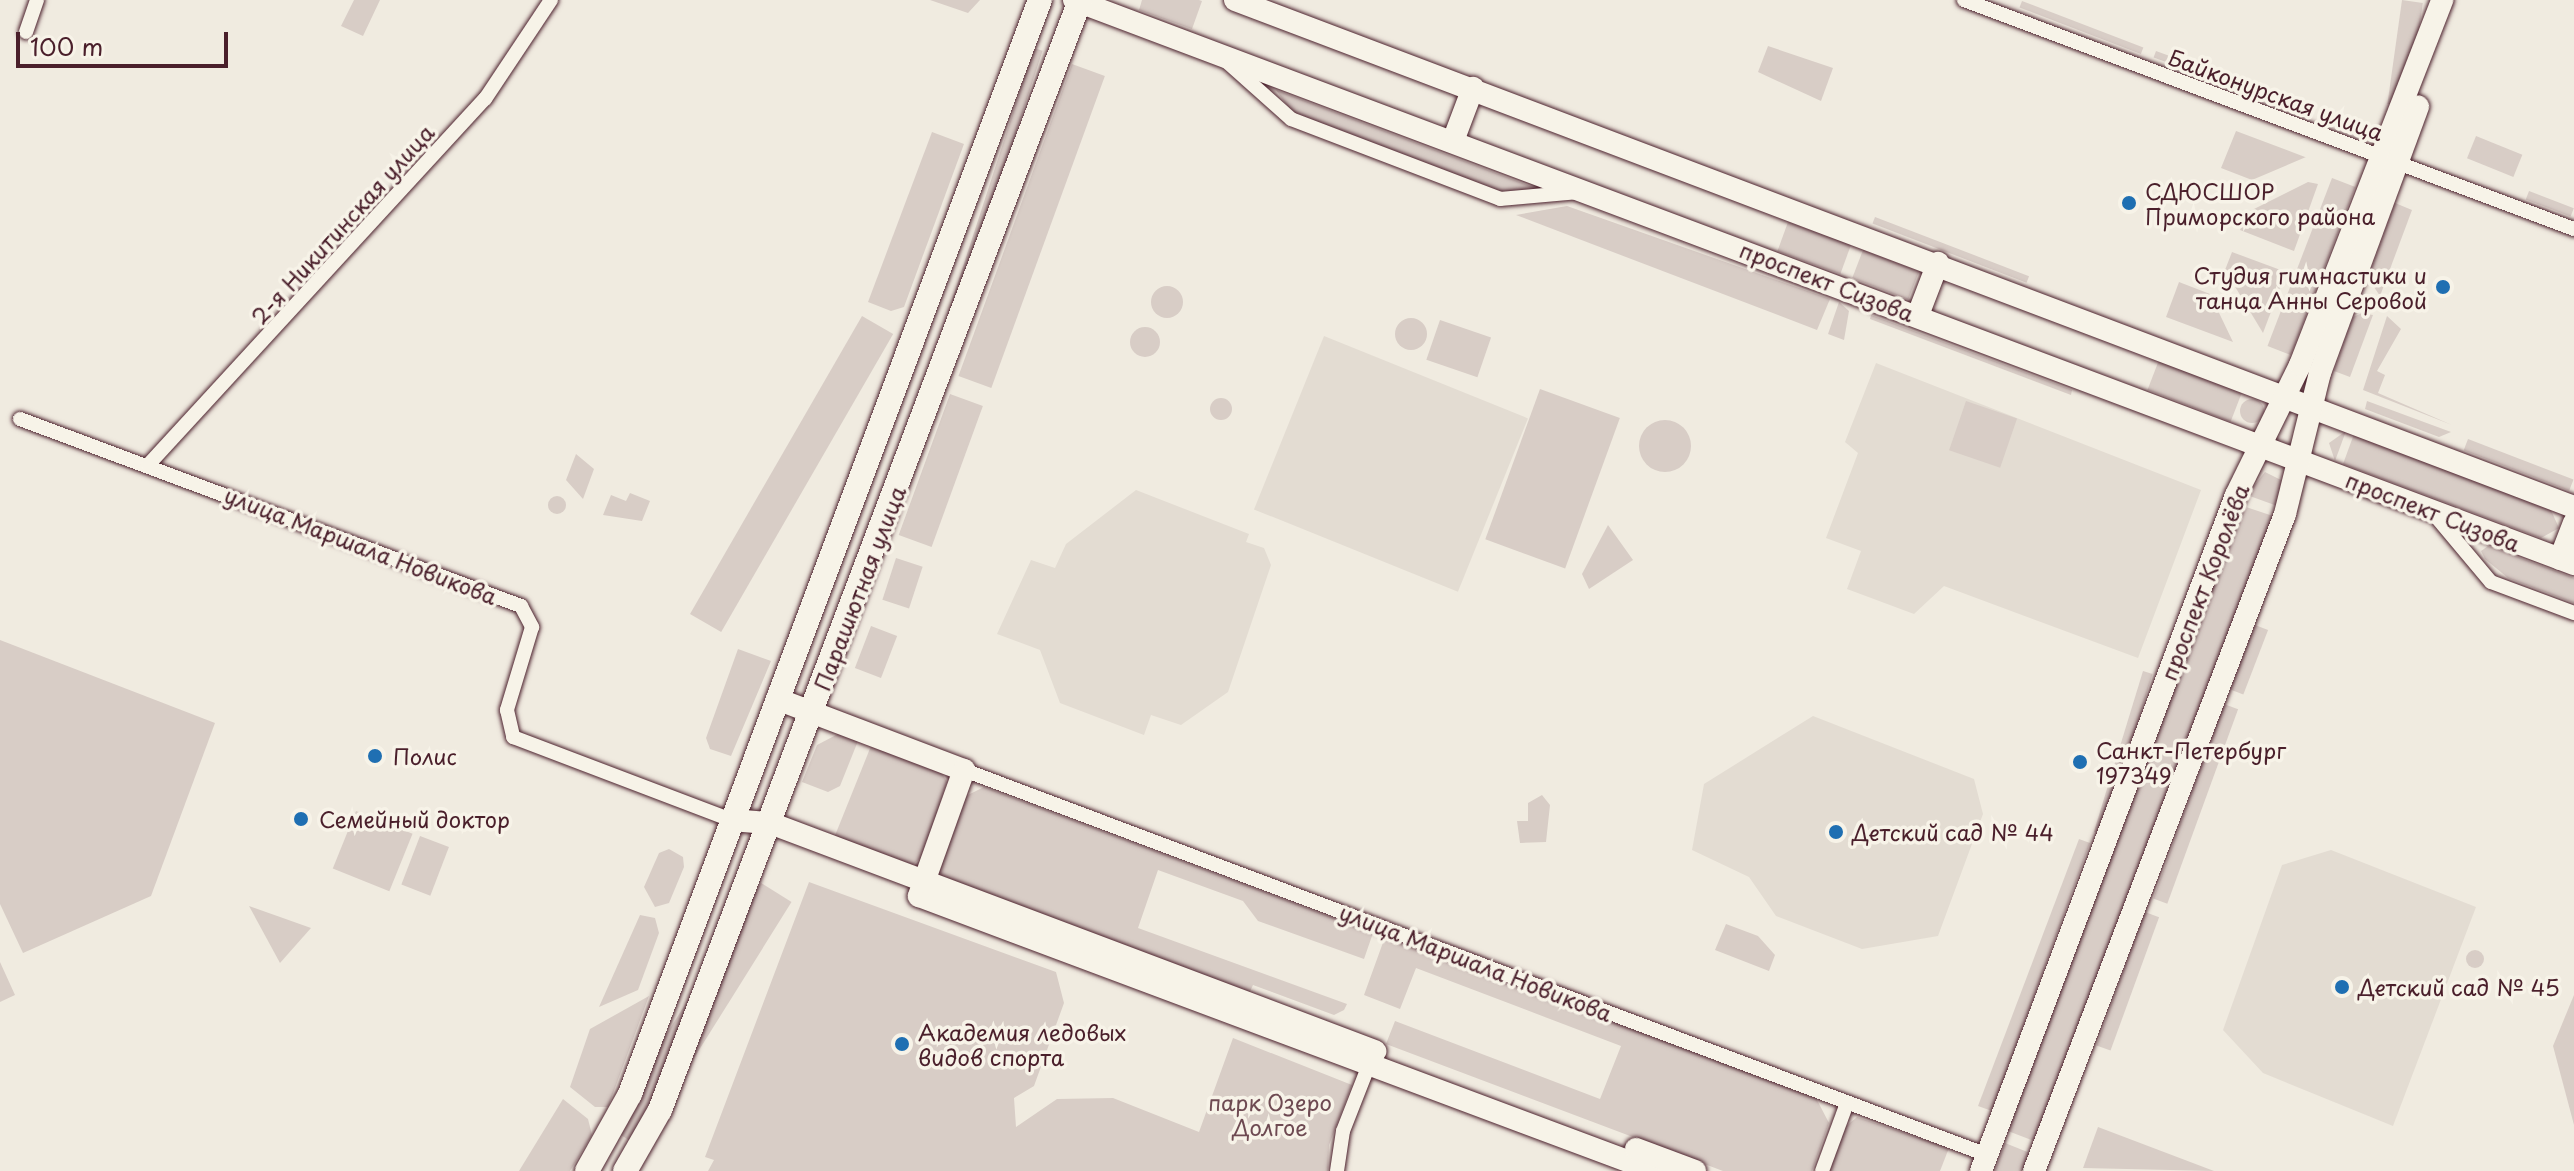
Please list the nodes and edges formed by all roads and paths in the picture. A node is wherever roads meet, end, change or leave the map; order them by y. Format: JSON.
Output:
{"nodes":[{"id":1,"x":37,"y":0,"type":"edge"},
{"id":2,"x":551,"y":0,"type":"edge"},
{"id":3,"x":1040,"y":0,"type":"edge"},
{"id":4,"x":1235,"y":0,"type":"edge"},
{"id":5,"x":1964,"y":0,"type":"edge"},
{"id":6,"x":2442,"y":0,"type":"edge"},
{"id":7,"x":2457,"y":0,"type":"edge"},
{"id":8,"x":1078,"y":1,"type":"edge"},
{"id":9,"x":26,"y":32,"type":"dead end"},
{"id":10,"x":1217,"y":53,"type":"junction"},
{"id":11,"x":1473,"y":88,"type":"junction"},
{"id":12,"x":1453,"y":141,"type":"junction"},
{"id":13,"x":2389,"y":160,"type":"junction"},
{"id":14,"x":1587,"y":190,"type":"junction"},
{"id":15,"x":2574,"y":229,"type":"edge"},
{"id":16,"x":1938,"y":263,"type":"junction"},
{"id":17,"x":1918,"y":315,"type":"junction"},
{"id":18,"x":2286,"y":393,"type":"junction"},
{"id":19,"x":2315,"y":404,"type":"junction"},
{"id":20,"x":20,"y":419,"type":"dead end"},
{"id":21,"x":2260,"y":444,"type":"junction"},
{"id":22,"x":2300,"y":460,"type":"junction"},
{"id":23,"x":148,"y":465,"type":"junction"},
{"id":24,"x":2574,"y":507,"type":"edge"},
{"id":25,"x":2430,"y":510,"type":"junction"},
{"id":26,"x":2574,"y":523,"type":"edge"},
{"id":27,"x":2567,"y":561,"type":"edge"},
{"id":28,"x":2574,"y":613,"type":"edge"},
{"id":29,"x":777,"y":699,"type":"junction"},
{"id":30,"x":812,"y":712,"type":"junction"},
{"id":31,"x":964,"y":770,"type":"junction"},
{"id":32,"x":732,"y":820,"type":"junction"},
{"id":33,"x":770,"y":823,"type":"junction"},
{"id":34,"x":922,"y":889,"type":"junction"},
{"id":35,"x":1372,"y":1057,"type":"junction"},
{"id":36,"x":1847,"y":1103,"type":"junction"},
{"id":37,"x":1984,"y":1163,"type":"edge"},
{"id":38,"x":587,"y":1171,"type":"edge"},
{"id":39,"x":625,"y":1171,"type":"edge"},
{"id":40,"x":1337,"y":1171,"type":"edge"},
{"id":41,"x":1654,"y":1171,"type":"edge"},
{"id":42,"x":1695,"y":1171,"type":"edge"},
{"id":43,"x":1822,"y":1171,"type":"edge"},
{"id":44,"x":2034,"y":1171,"type":"edge"}],
"edges":[{"from":1,"to":9,"type":"street"},
{"from":2,"to":23,"type":"street","name":"2-я Никитинская улица"},
{"from":3,"to":29,"type":"main road","name":"Парашютная улица"},
{"from":4,"to":11,"type":"street"},
{"from":5,"to":13,"type":"street","name":"Байконурская улица"},
{"from":6,"to":13,"type":"street","name":"проспект Королёва"},
{"from":7,"to":13,"type":"street","name":"проспект Королёва"},
{"from":8,"to":10,"type":"street","name":"проспект Сизова"},
{"from":8,"to":30,"type":"main road","name":"Парашютная улица"},
{"from":10,"to":12,"type":"street","name":"проспект Сизова"},
{"from":10,"to":14,"type":"street"},
{"from":11,"to":12,"type":"street"},
{"from":11,"to":16,"type":"street"},
{"from":12,"to":14,"type":"street","name":"проспект Сизова"},
{"from":13,"to":15,"type":"street","name":"Байконурская улица"},
{"from":13,"to":18,"type":"street","name":"проспект Королёва"},
{"from":13,"to":19,"type":"street","name":"проспект Королёва"},
{"from":14,"to":17,"type":"street","name":"проспект Сизова"},
{"from":16,"to":17,"type":"street"},
{"from":16,"to":18,"type":"street"},
{"from":17,"to":21,"type":"street","name":"проспект Сизова"},
{"from":18,"to":19,"type":"street"},
{"from":18,"to":21,"type":"street","name":"проспект Королёва"},
{"from":19,"to":22,"type":"street","name":"проспект Королёва"},
{"from":19,"to":24,"type":"street"},
{"from":20,"to":23,"type":"street","name":"улица Маршала Новикова"},
{"from":21,"to":22,"type":"street","name":"проспект Сизова"},
{"from":21,"to":37,"type":"street","name":"проспект Королёва"},
{"from":22,"to":25,"type":"street","name":"проспект Сизова"},
{"from":22,"to":44,"type":"street","name":"проспект Королёва"},
{"from":23,"to":32,"type":"street","name":"улица Маршала Новикова"},
{"from":25,"to":27,"type":"street","name":"проспект Сизова"},
{"from":25,"to":28,"type":"street"},
{"from":26,"to":27,"type":"street"},
{"from":29,"to":30,"type":"street","name":"улица Маршала Новикова"},
{"from":29,"to":32,"type":"main road","name":"Парашютная улица"},
{"from":30,"to":31,"type":"street","name":"улица Маршала Новикова"},
{"from":30,"to":33,"type":"main road","name":"Парашютная улица"},
{"from":31,"to":34,"type":"street"},
{"from":31,"to":36,"type":"street","name":"улица Маршала Новикова"},
{"from":32,"to":33,"type":"street","name":"улица Маршала Новикова"},
{"from":32,"to":38,"type":"main road","name":"Парашютная улица"},
{"from":33,"to":34,"type":"street","name":"улица Маршала Новикова"},
{"from":33,"to":39,"type":"main road","name":"Парашютная улица"},
{"from":34,"to":35,"type":"street","name":"улица Маршала Новикова"},
{"from":35,"to":40,"type":"street"},
{"from":35,"to":41,"type":"street","name":"улица Маршала Новикова"},
{"from":35,"to":42,"type":"street","name":"улица Маршала Новикова"},
{"from":36,"to":37,"type":"street","name":"улица Маршала Новикова"},
{"from":36,"to":43,"type":"street"}]}
